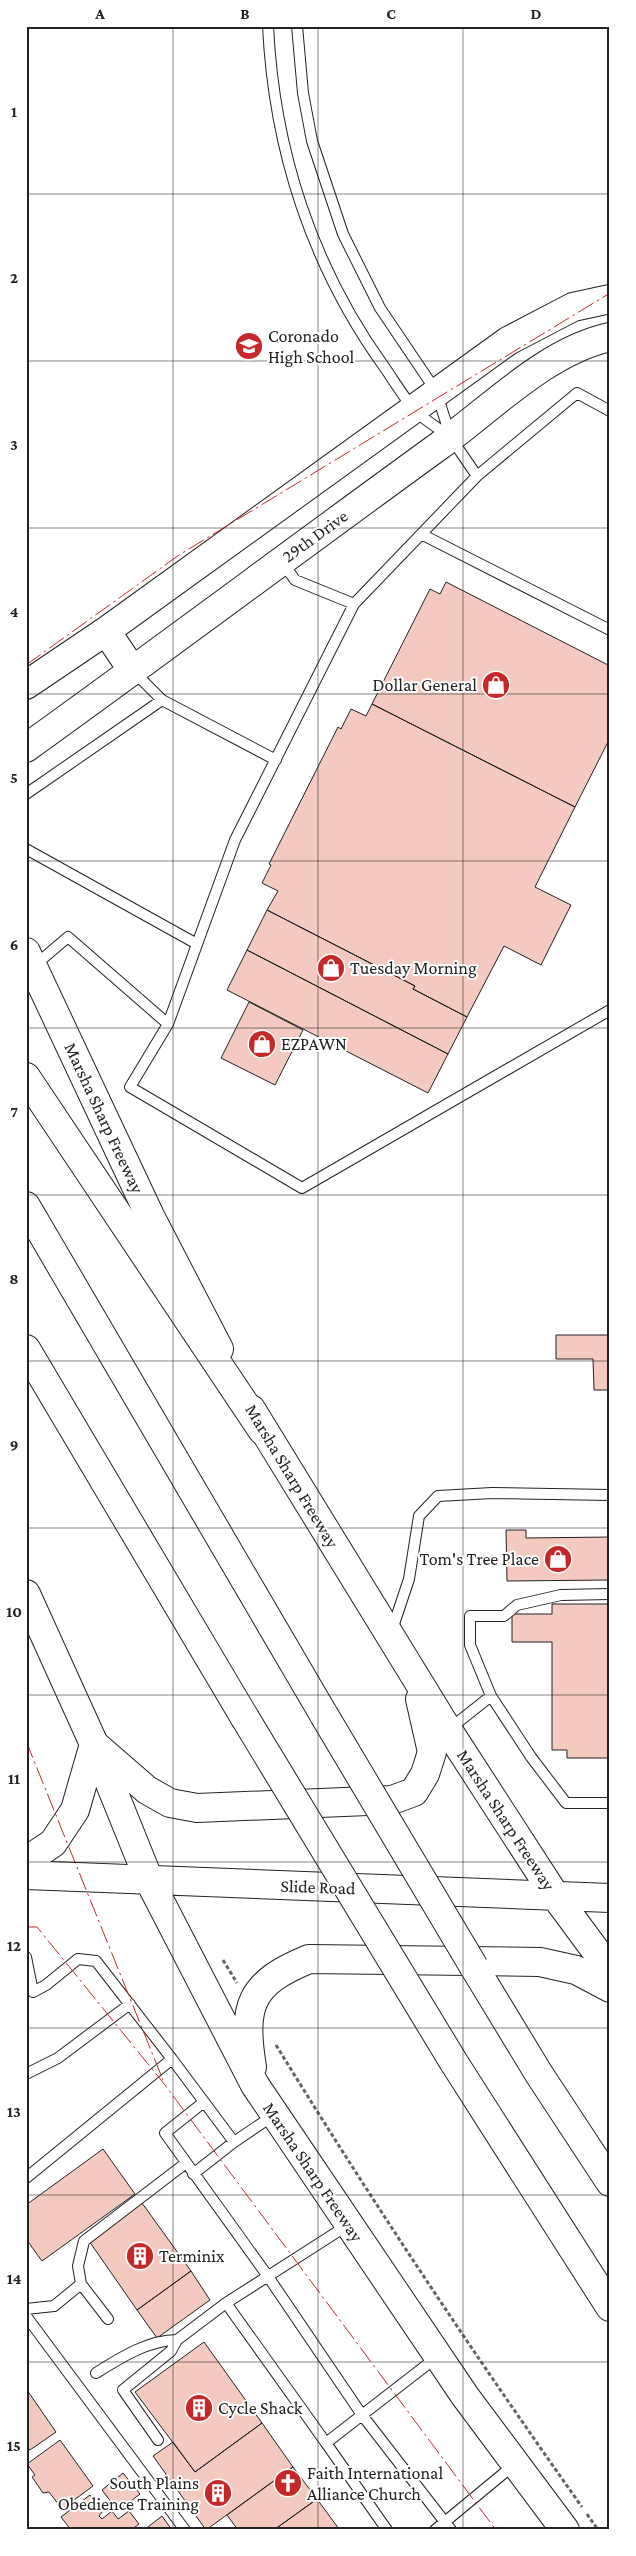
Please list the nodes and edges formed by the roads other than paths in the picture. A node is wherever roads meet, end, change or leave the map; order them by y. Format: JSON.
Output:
{"nodes":[{"id":1,"x":268,"y":26,"type":"edge"},
{"id":2,"x":297,"y":26,"type":"edge"},
{"id":3,"x":610,"y":299,"type":"edge"},
{"id":4,"x":610,"y":337,"type":"edge"},
{"id":5,"x":436,"y":391,"type":"junction"},
{"id":6,"x":414,"y":409,"type":"junction"},
{"id":7,"x":610,"y":411,"type":"edge"},
{"id":8,"x":451,"y":438,"type":"junction"},
{"id":9,"x":477,"y":476,"type":"junction"},
{"id":10,"x":422,"y":534,"type":"junction"},
{"id":11,"x":282,"y":561,"type":"junction"},
{"id":12,"x":354,"y":604,"type":"junction"},
{"id":13,"x":610,"y":630,"type":"edge"},
{"id":14,"x":106,"y":631,"type":"junction"},
{"id":15,"x":133,"y":671,"type":"junction"},
{"id":16,"x":26,"y":685,"type":"edge"},
{"id":17,"x":162,"y":700,"type":"junction"},
{"id":18,"x":26,"y":748,"type":"edge"},
{"id":19,"x":276,"y":760,"type":"junction"},
{"id":20,"x":26,"y":794,"type":"edge"},
{"id":21,"x":26,"y":849,"type":"edge"},
{"id":22,"x":197,"y":944,"type":"junction"},
{"id":23,"x":30,"y":960,"type":"edge"},
{"id":24,"x":610,"y":1010,"type":"edge"},
{"id":25,"x":168,"y":1024,"type":"junction"},
{"id":26,"x":26,"y":1078,"type":"edge"},
{"id":27,"x":26,"y":1206,"type":"edge"},
{"id":28,"x":26,"y":1349,"type":"edge"},
{"id":29,"x":262,"y":1430,"type":"junction"},
{"id":30,"x":610,"y":1495,"type":"edge"},
{"id":31,"x":26,"y":1594,"type":"edge"},
{"id":32,"x":610,"y":1594,"type":"edge"},
{"id":33,"x":390,"y":1638,"type":"junction"},
{"id":34,"x":416,"y":1680,"type":"junction"},
{"id":35,"x":491,"y":1696,"type":"junction"},
{"id":36,"x":448,"y":1730,"type":"junction"},
{"id":37,"x":94,"y":1744,"type":"junction"},
{"id":38,"x":610,"y":1803,"type":"edge"},
{"id":39,"x":26,"y":1861,"type":"edge"},
{"id":40,"x":26,"y":1875,"type":"edge"},
{"id":41,"x":148,"y":1880,"type":"junction"},
{"id":42,"x":556,"y":1897,"type":"junction"},
{"id":43,"x":610,"y":1898,"type":"edge"},
{"id":44,"x":27,"y":1962,"type":"edge"},
{"id":45,"x":610,"y":1970,"type":"edge"},
{"id":46,"x":610,"y":1988,"type":"edge"},
{"id":47,"x":29,"y":1992,"type":"edge"},
{"id":48,"x":130,"y":2004,"type":"junction"},
{"id":49,"x":172,"y":2059,"type":"junction"},
{"id":50,"x":26,"y":2074,"type":"edge"},
{"id":51,"x":255,"y":2085,"type":"junction"},
{"id":52,"x":204,"y":2102,"type":"junction"},
{"id":53,"x":274,"y":2115,"type":"junction"},
{"id":54,"x":574,"y":2130,"type":"junction"},
{"id":55,"x":234,"y":2142,"type":"junction"},
{"id":56,"x":610,"y":2154,"type":"edge"},
{"id":57,"x":186,"y":2164,"type":"junction"},
{"id":58,"x":193,"y":2174,"type":"junction"},
{"id":59,"x":28,"y":2175,"type":"edge"},
{"id":60,"x":610,"y":2182,"type":"edge"},
{"id":61,"x":349,"y":2224,"type":"junction"},
{"id":62,"x":267,"y":2275,"type":"junction"},
{"id":63,"x":81,"y":2284,"type":"junction"},
{"id":64,"x":226,"y":2303,"type":"junction"},
{"id":65,"x":610,"y":2307,"type":"edge"},
{"id":66,"x":26,"y":2309,"type":"edge"},
{"id":67,"x":26,"y":2316,"type":"edge"},
{"id":68,"x":108,"y":2319,"type":"dead end"},
{"id":69,"x":177,"y":2340,"type":"junction"},
{"id":70,"x":438,"y":2356,"type":"junction"},
{"id":71,"x":96,"y":2373,"type":"dead end"},
{"id":72,"x":362,"y":2415,"type":"junction"},
{"id":73,"x":158,"y":2440,"type":"dead end"},
{"id":74,"x":326,"y":2444,"type":"junction"},
{"id":75,"x":516,"y":2463,"type":"junction"},
{"id":76,"x":448,"y":2526,"type":"edge"},
{"id":77,"x":185,"y":2530,"type":"edge"},
{"id":78,"x":387,"y":2530,"type":"edge"},
{"id":79,"x":435,"y":2530,"type":"edge"},
{"id":80,"x":565,"y":2530,"type":"edge"}],
"edges":[{"from":1,"to":6,"type":"lane"},
{"from":2,"to":5,"type":"lane"},
{"from":3,"to":5,"type":"main road"},
{"from":4,"to":8,"type":"main road","name":"29th Drive"},
{"from":5,"to":6,"type":"main road"},
{"from":5,"to":8,"type":"lane"},
{"from":6,"to":8,"type":"lane"},
{"from":6,"to":14,"type":"main road"},
{"from":7,"to":9,"type":"lane"},
{"from":8,"to":9,"type":"lane"},
{"from":8,"to":11,"type":"main road","name":"29th Drive"},
{"from":9,"to":10,"type":"lane"},
{"from":10,"to":12,"type":"lane"},
{"from":10,"to":13,"type":"lane"},
{"from":11,"to":12,"type":"lane"},
{"from":11,"to":15,"type":"main road","name":"29th Drive"},
{"from":12,"to":19,"type":"lane"},
{"from":14,"to":15,"type":"main road"},
{"from":14,"to":16,"type":"main road"},
{"from":15,"to":17,"type":"lane"},
{"from":15,"to":18,"type":"main road","name":"29th Drive"},
{"from":17,"to":19,"type":"lane"},
{"from":17,"to":20,"type":"lane"},
{"from":19,"to":22,"type":"lane"},
{"from":21,"to":22,"type":"lane"},
{"from":22,"to":25,"type":"lane"},
{"from":23,"to":25,"type":"lane"},
{"from":23,"to":29,"type":"main road","name":"Marsha Sharp Freeway"},
{"from":24,"to":25,"type":"lane"},
{"from":26,"to":29,"type":"main road"},
{"from":27,"to":54,"type":"main road","bridge":true},
{"from":28,"to":65,"type":"main road","bridge":true},
{"from":29,"to":33,"type":"main road","name":"Marsha Sharp Freeway"},
{"from":30,"to":33,"type":"lane"},
{"from":31,"to":37,"type":"main road","name":"Marsha Sharp Freeway"},
{"from":32,"to":35,"type":"lane"},
{"from":33,"to":34,"type":"main road","name":"Marsha Sharp Freeway"},
{"from":34,"to":36,"type":"main road","name":"Marsha Sharp Freeway"},
{"from":34,"to":37,"type":"main road"},
{"from":35,"to":36,"type":"lane"},
{"from":35,"to":38,"type":"lane"},
{"from":36,"to":42,"type":"main road","name":"Marsha Sharp Freeway"},
{"from":37,"to":39,"type":"main road"},
{"from":37,"to":41,"type":"main road","name":"Marsha Sharp Freeway"},
{"from":40,"to":41,"type":"main road","name":"Slide Road"},
{"from":41,"to":42,"type":"main road","name":"Slide Road"},
{"from":41,"to":51,"type":"main road","name":"Marsha Sharp Freeway"},
{"from":42,"to":43,"type":"main road","name":"Slide Road"},
{"from":42,"to":45,"type":"main road","name":"Marsha Sharp Freeway"},
{"from":44,"to":47,"type":"lane"},
{"from":46,"to":51,"type":"main road"},
{"from":47,"to":48,"type":"lane"},
{"from":48,"to":49,"type":"lane"},
{"from":48,"to":50,"type":"lane"},
{"from":49,"to":52,"type":"lane"},
{"from":49,"to":59,"type":"lane"},
{"from":51,"to":53,"type":"main road","name":"Marsha Sharp Freeway"},
{"from":52,"to":55,"type":"lane"},
{"from":52,"to":57,"type":"lane"},
{"from":53,"to":55,"type":"lane"},
{"from":53,"to":61,"type":"main road","name":"Marsha Sharp Freeway"},
{"from":54,"to":56,"type":"main road"},
{"from":54,"to":60,"type":"main road"},
{"from":55,"to":58,"type":"lane"},
{"from":57,"to":58,"type":"lane"},
{"from":57,"to":63,"type":"lane"},
{"from":58,"to":62,"type":"lane"},
{"from":61,"to":62,"type":"lane"},
{"from":61,"to":70,"type":"main road","name":"Marsha Sharp Freeway"},
{"from":62,"to":64,"type":"lane"},
{"from":62,"to":72,"type":"lane"},
{"from":63,"to":66,"type":"lane"},
{"from":63,"to":68,"type":"lane"},
{"from":64,"to":69,"type":"lane"},
{"from":64,"to":74,"type":"lane"},
{"from":67,"to":77,"type":"lane"},
{"from":69,"to":71,"type":"lane"},
{"from":69,"to":73,"type":"lane"},
{"from":70,"to":72,"type":"lane"},
{"from":70,"to":75,"type":"main road","name":"Marsha Sharp Freeway"},
{"from":72,"to":74,"type":"lane"},
{"from":72,"to":76,"type":"lane"},
{"from":74,"to":78,"type":"lane"},
{"from":75,"to":76,"type":"lane"},
{"from":75,"to":80,"type":"main road","name":"Marsha Sharp Freeway"},
{"from":76,"to":79,"type":"lane"}]}
